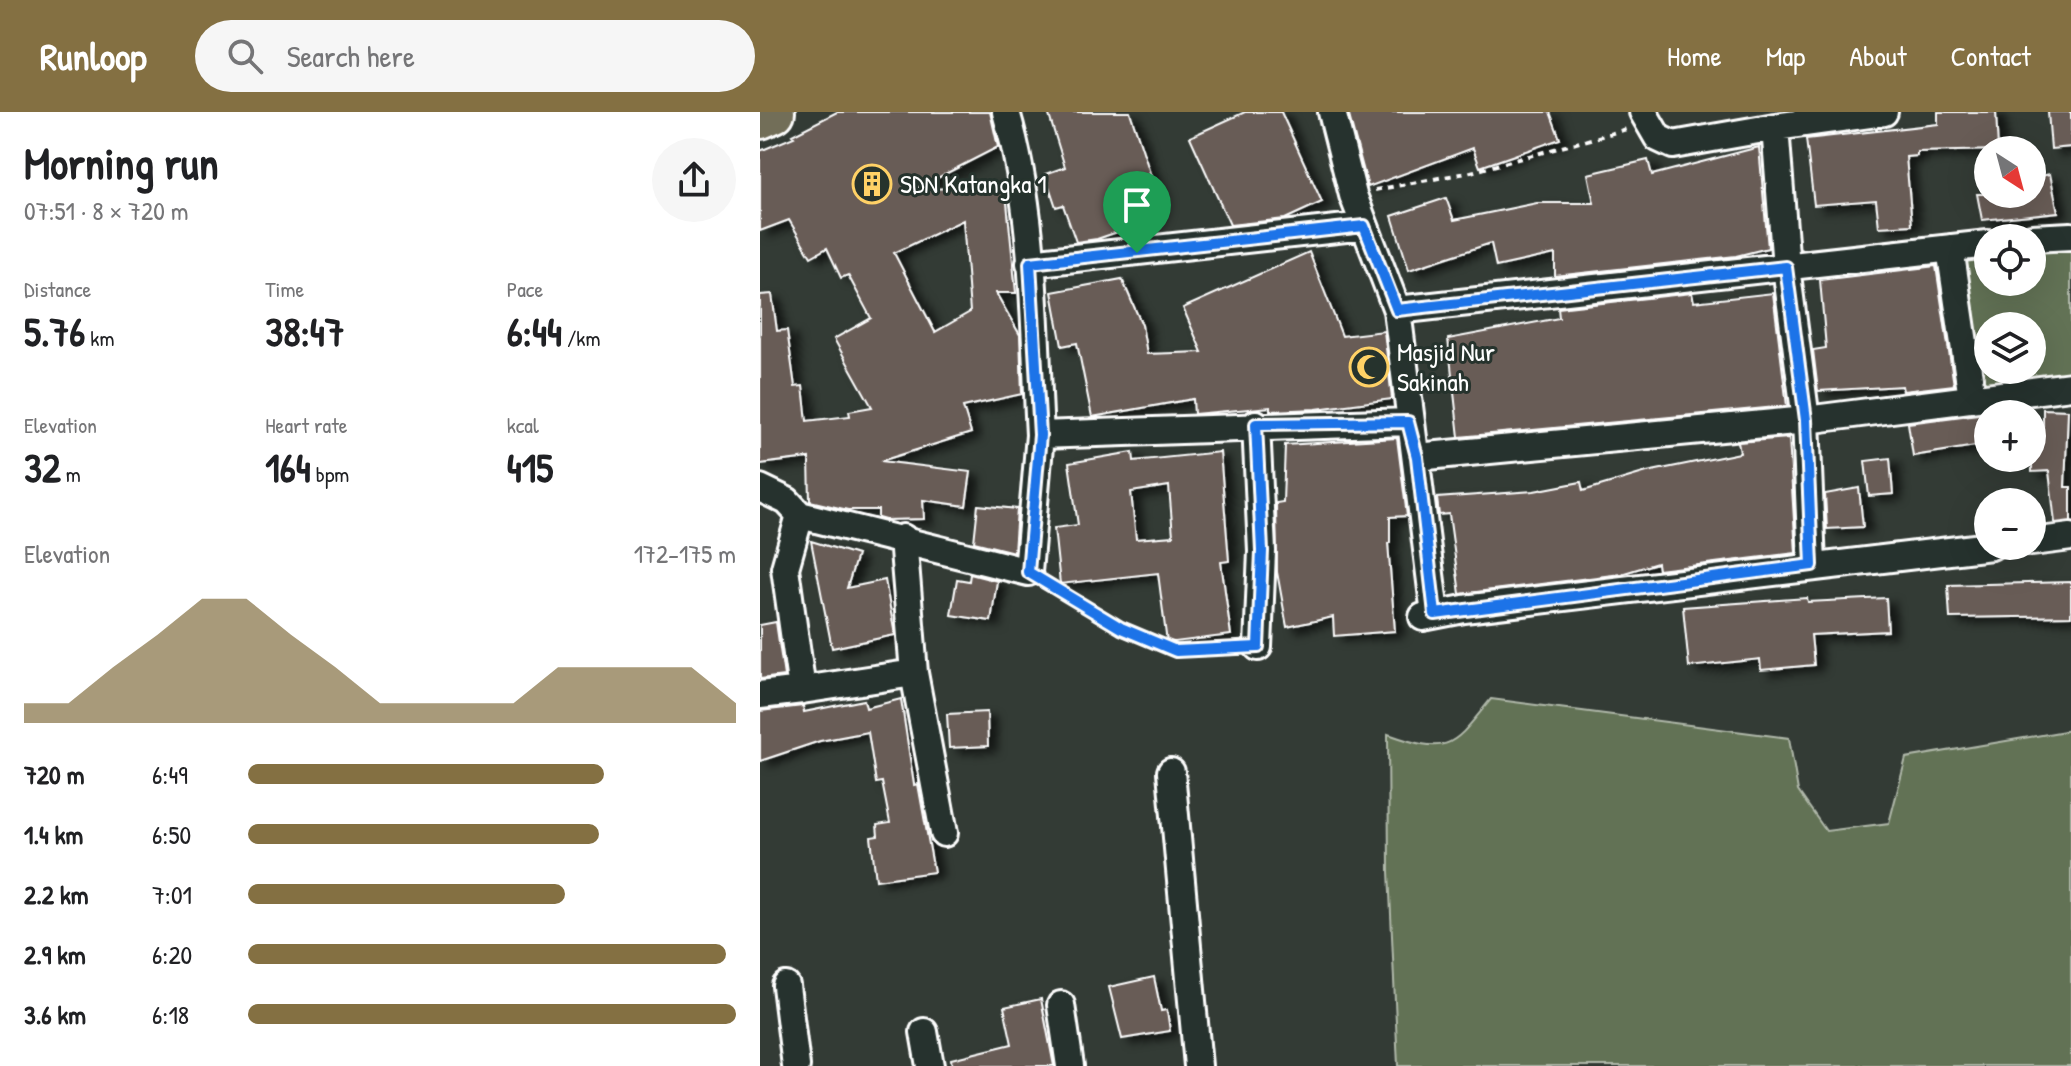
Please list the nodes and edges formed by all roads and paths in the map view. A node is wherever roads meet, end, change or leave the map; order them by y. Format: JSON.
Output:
{"nodes":[{"id":1,"x":774,"y":112,"type":"edge"},
{"id":2,"x":1006,"y":112,"type":"edge"},
{"id":3,"x":1332,"y":112,"type":"edge"},
{"id":4,"x":1884,"y":112,"type":"edge"},
{"id":5,"x":760,"y":118,"type":"edge"},
{"id":6,"x":1646,"y":118,"type":"edge"},
{"id":7,"x":1775,"y":127,"type":"junction"},
{"id":8,"x":1353,"y":195,"type":"junction"},
{"id":9,"x":1364,"y":226,"type":"junction"},
{"id":10,"x":2071,"y":236,"type":"edge"},
{"id":11,"x":2046,"y":237,"type":"edge"},
{"id":12,"x":1974,"y":245,"type":"edge"},
{"id":13,"x":1950,"y":248,"type":"junction"},
{"id":14,"x":1030,"y":263,"type":"junction"},
{"id":15,"x":1786,"y":267,"type":"junction"},
{"id":16,"x":1397,"y":310,"type":"junction"},
{"id":17,"x":2071,"y":386,"type":"edge"},
{"id":18,"x":1972,"y":398,"type":"junction"},
{"id":19,"x":1806,"y":420,"type":"junction"},
{"id":20,"x":1408,"y":422,"type":"junction"},
{"id":21,"x":1256,"y":424,"type":"junction"},
{"id":22,"x":1040,"y":435,"type":"junction"},
{"id":23,"x":1417,"y":457,"type":"junction"},
{"id":24,"x":760,"y":488,"type":"edge"},
{"id":25,"x":800,"y":515,"type":"junction"},
{"id":26,"x":2071,"y":537,"type":"edge"},
{"id":27,"x":903,"y":538,"type":"junction"},
{"id":28,"x":2046,"y":540,"type":"edge"},
{"id":29,"x":1974,"y":548,"type":"edge"},
{"id":30,"x":1812,"y":565,"type":"junction"},
{"id":31,"x":1028,"y":572,"type":"junction"},
{"id":32,"x":1258,"y":647,"type":"joint"},
{"id":33,"x":914,"y":673,"type":"junction"},
{"id":34,"x":802,"y":690,"type":"junction"},
{"id":35,"x":760,"y":695,"type":"edge"},
{"id":36,"x":1171,"y":772,"type":"dead end"},
{"id":37,"x":944,"y":833,"type":"dead end"},
{"id":38,"x":786,"y":986,"type":"dead end"},
{"id":39,"x":1061,"y":1005,"type":"dead end"},
{"id":40,"x":924,"y":1032,"type":"dead end"},
{"id":41,"x":796,"y":1066,"type":"edge"},
{"id":42,"x":930,"y":1066,"type":"edge"},
{"id":43,"x":1070,"y":1066,"type":"edge"},
{"id":44,"x":1198,"y":1066,"type":"edge"}],
"edges":[{"from":1,"to":5,"type":"main road"},
{"from":2,"to":14,"type":"street"},
{"from":3,"to":8,"type":"street"},
{"from":4,"to":7,"type":"street"},
{"from":6,"to":7,"type":"street"},
{"from":6,"to":8,"type":"path"},
{"from":7,"to":15,"type":"street"},
{"from":8,"to":9,"type":"street"},
{"from":9,"to":14,"type":"street"},
{"from":9,"to":16,"type":"street"},
{"from":10,"to":11,"type":"street"},
{"from":12,"to":13,"type":"street"},
{"from":13,"to":15,"type":"street"},
{"from":13,"to":18,"type":"street"},
{"from":14,"to":22,"type":"street"},
{"from":15,"to":16,"type":"street"},
{"from":15,"to":19,"type":"street"},
{"from":16,"to":20,"type":"street"},
{"from":17,"to":18,"type":"street"},
{"from":18,"to":19,"type":"street"},
{"from":19,"to":23,"type":"street"},
{"from":19,"to":30,"type":"street"},
{"from":20,"to":21,"type":"street"},
{"from":20,"to":23,"type":"street"},
{"from":21,"to":22,"type":"street"},
{"from":21,"to":32,"type":"street"},
{"from":22,"to":31,"type":"street"},
{"from":23,"to":30,"type":"street"},
{"from":24,"to":25,"type":"street"},
{"from":25,"to":27,"type":"street"},
{"from":25,"to":34,"type":"street"},
{"from":26,"to":28,"type":"street"},
{"from":27,"to":31,"type":"street"},
{"from":27,"to":33,"type":"street"},
{"from":29,"to":30,"type":"street"},
{"from":31,"to":32,"type":"path"},
{"from":33,"to":34,"type":"street"},
{"from":33,"to":37,"type":"street"},
{"from":34,"to":35,"type":"street"},
{"from":36,"to":44,"type":"street"},
{"from":38,"to":41,"type":"street"},
{"from":39,"to":43,"type":"street"},
{"from":40,"to":42,"type":"street"}]}
